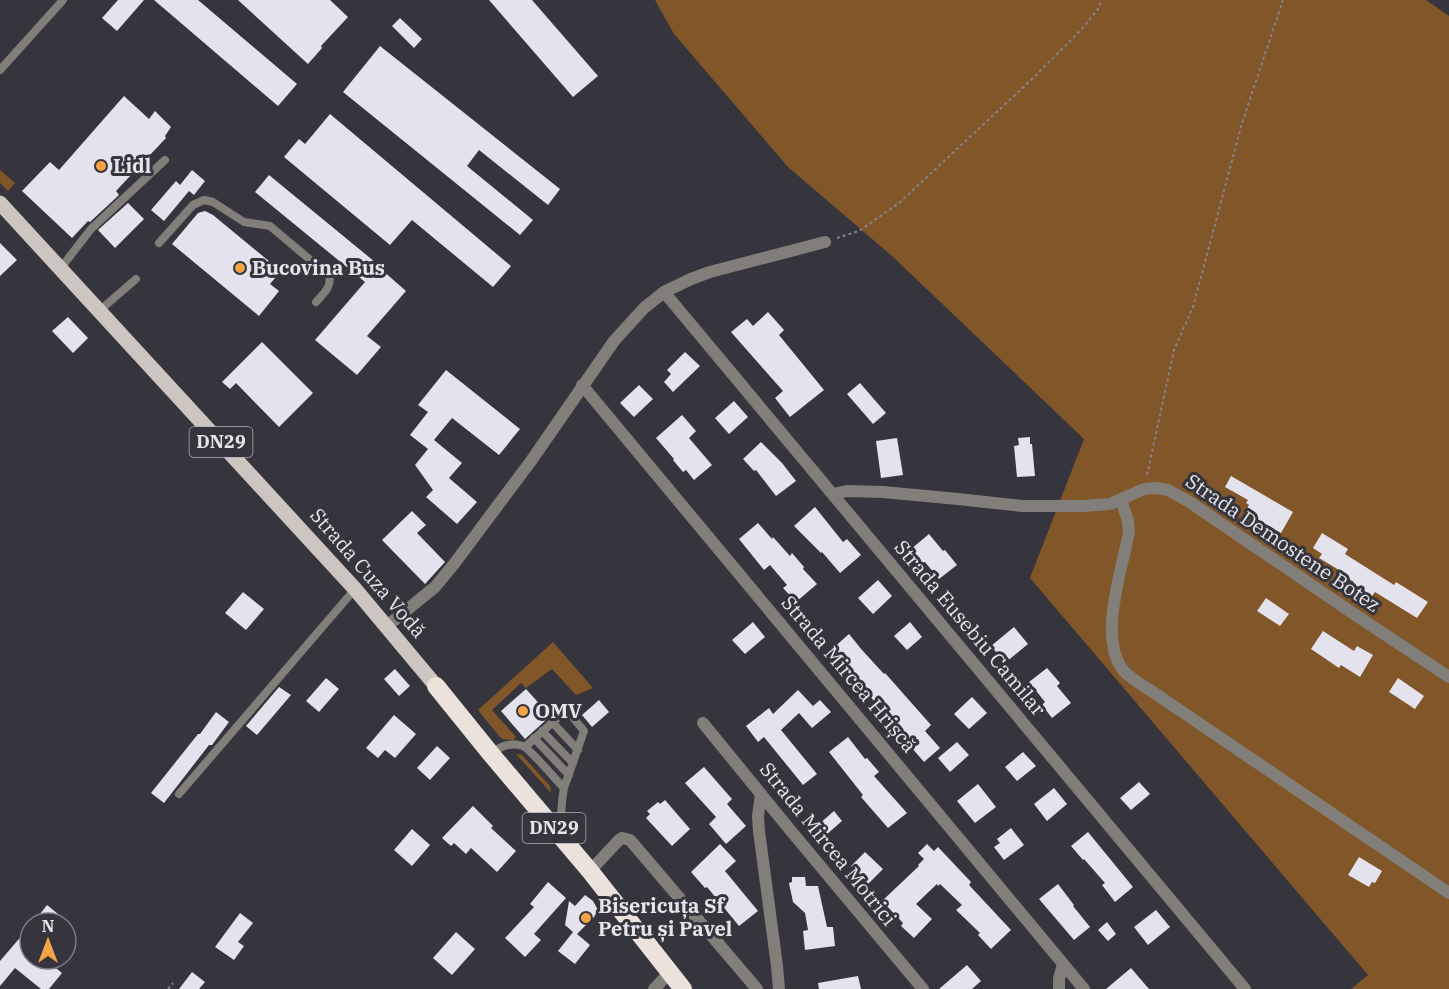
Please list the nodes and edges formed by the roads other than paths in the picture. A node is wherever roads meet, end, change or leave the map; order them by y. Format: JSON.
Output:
{"nodes":[{"id":1,"x":63,"y":0,"type":"edge"},
{"id":2,"x":0,"y":70,"type":"edge"},
{"id":3,"x":165,"y":160,"type":"dead end"},
{"id":4,"x":0,"y":203,"type":"edge"},
{"id":5,"x":825,"y":242,"type":"road end"},
{"id":6,"x":159,"y":243,"type":"dead end"},
{"id":7,"x":60,"y":269,"type":"junction"},
{"id":8,"x":136,"y":279,"type":"dead end"},
{"id":9,"x":664,"y":292,"type":"junction"},
{"id":10,"x":315,"y":302,"type":"dead end"},
{"id":11,"x":99,"y":311,"type":"junction"},
{"id":12,"x":582,"y":385,"type":"junction"},
{"id":13,"x":833,"y":494,"type":"junction"},
{"id":14,"x":1121,"y":499,"type":"junction"},
{"id":15,"x":355,"y":589,"type":"junction"},
{"id":16,"x":387,"y":626,"type":"junction"},
{"id":17,"x":1449,"y":677,"type":"edge"},
{"id":18,"x":436,"y":686,"type":"joint"},
{"id":19,"x":552,"y":723,"type":"junction"},
{"id":20,"x":704,"y":723,"type":"dead end"},
{"id":21,"x":542,"y":731,"type":"junction"},
{"id":22,"x":534,"y":738,"type":"junction"},
{"id":23,"x":525,"y":747,"type":"junction"},
{"id":24,"x":578,"y":750,"type":"junction"},
{"id":25,"x":491,"y":754,"type":"junction"},
{"id":26,"x":573,"y":763,"type":"junction"},
{"id":27,"x":569,"y":776,"type":"junction"},
{"id":28,"x":564,"y":788,"type":"junction"},
{"id":29,"x":179,"y":794,"type":"dead end"},
{"id":30,"x":761,"y":794,"type":"junction"},
{"id":31,"x":564,"y":839,"type":"junction"},
{"id":32,"x":591,"y":871,"type":"junction"},
{"id":33,"x":1449,"y":893,"type":"edge"},
{"id":34,"x":1063,"y":964,"type":"junction"},
{"id":35,"x":674,"y":982,"type":"edge"},
{"id":36,"x":654,"y":989,"type":"edge"},
{"id":37,"x":757,"y":989,"type":"edge"},
{"id":38,"x":779,"y":989,"type":"edge"},
{"id":39,"x":923,"y":989,"type":"edge"},
{"id":40,"x":1059,"y":989,"type":"edge"},
{"id":41,"x":1084,"y":989,"type":"edge"},
{"id":42,"x":1245,"y":989,"type":"edge"}],
"edges":[{"from":1,"to":2,"type":"lane"},
{"from":3,"to":7,"type":"lane"},
{"from":4,"to":7,"type":"main road","name":"Strada Cuza Vodă","number":"DN29"},
{"from":5,"to":9,"type":"street"},
{"from":6,"to":10,"type":"lane"},
{"from":7,"to":11,"type":"main road","name":"Strada Cuza Vodă","number":"DN29"},
{"from":8,"to":11,"type":"lane"},
{"from":9,"to":12,"type":"street"},
{"from":9,"to":13,"type":"street","name":"Strada Eusebiu Camilar"},
{"from":11,"to":15,"type":"main road","name":"Strada Cuza Vodă","number":"DN29"},
{"from":12,"to":16,"type":"street"},
{"from":12,"to":34,"type":"street","name":"Strada Mircea Hrișcă"},
{"from":13,"to":14,"type":"street"},
{"from":13,"to":42,"type":"street","name":"Strada Eusebiu Camilar"},
{"from":14,"to":17,"type":"street","name":"Strada Demostene Botez"},
{"from":14,"to":33,"type":"street"},
{"from":15,"to":16,"type":"main road","name":"Strada Cuza Vodă","number":"DN29"},
{"from":15,"to":29,"type":"lane"},
{"from":16,"to":18,"type":"main road","name":"Strada Cuza Vodă","number":"DN29"},
{"from":18,"to":25,"type":"highway","name":"Strada Cuza Vodă","number":"DN29"},
{"from":19,"to":21,"type":"lane"},
{"from":19,"to":24,"type":"lane"},
{"from":19,"to":24,"type":"lane"},
{"from":20,"to":30,"type":"street","name":"Strada Mircea Motrici"},
{"from":21,"to":22,"type":"lane"},
{"from":21,"to":26,"type":"lane"},
{"from":22,"to":23,"type":"lane"},
{"from":22,"to":27,"type":"lane"},
{"from":23,"to":25,"type":"lane"},
{"from":23,"to":28,"type":"lane"},
{"from":24,"to":26,"type":"lane"},
{"from":25,"to":31,"type":"highway","name":"Strada Cuza Vodă","number":"DN29"},
{"from":26,"to":27,"type":"lane"},
{"from":27,"to":28,"type":"lane"},
{"from":28,"to":31,"type":"lane"},
{"from":30,"to":38,"type":"street"},
{"from":30,"to":39,"type":"street","name":"Strada Mircea Motrici"},
{"from":31,"to":32,"type":"highway","name":"Strada Cuza Vodă","number":"DN29"},
{"from":32,"to":35,"type":"highway","name":"Strada Cuza Vodă","number":"DN29"},
{"from":32,"to":37,"type":"street"},
{"from":34,"to":40,"type":"street"},
{"from":34,"to":41,"type":"street","name":"Strada Mircea Hrișcă"},
{"from":35,"to":36,"type":"street"}]}
